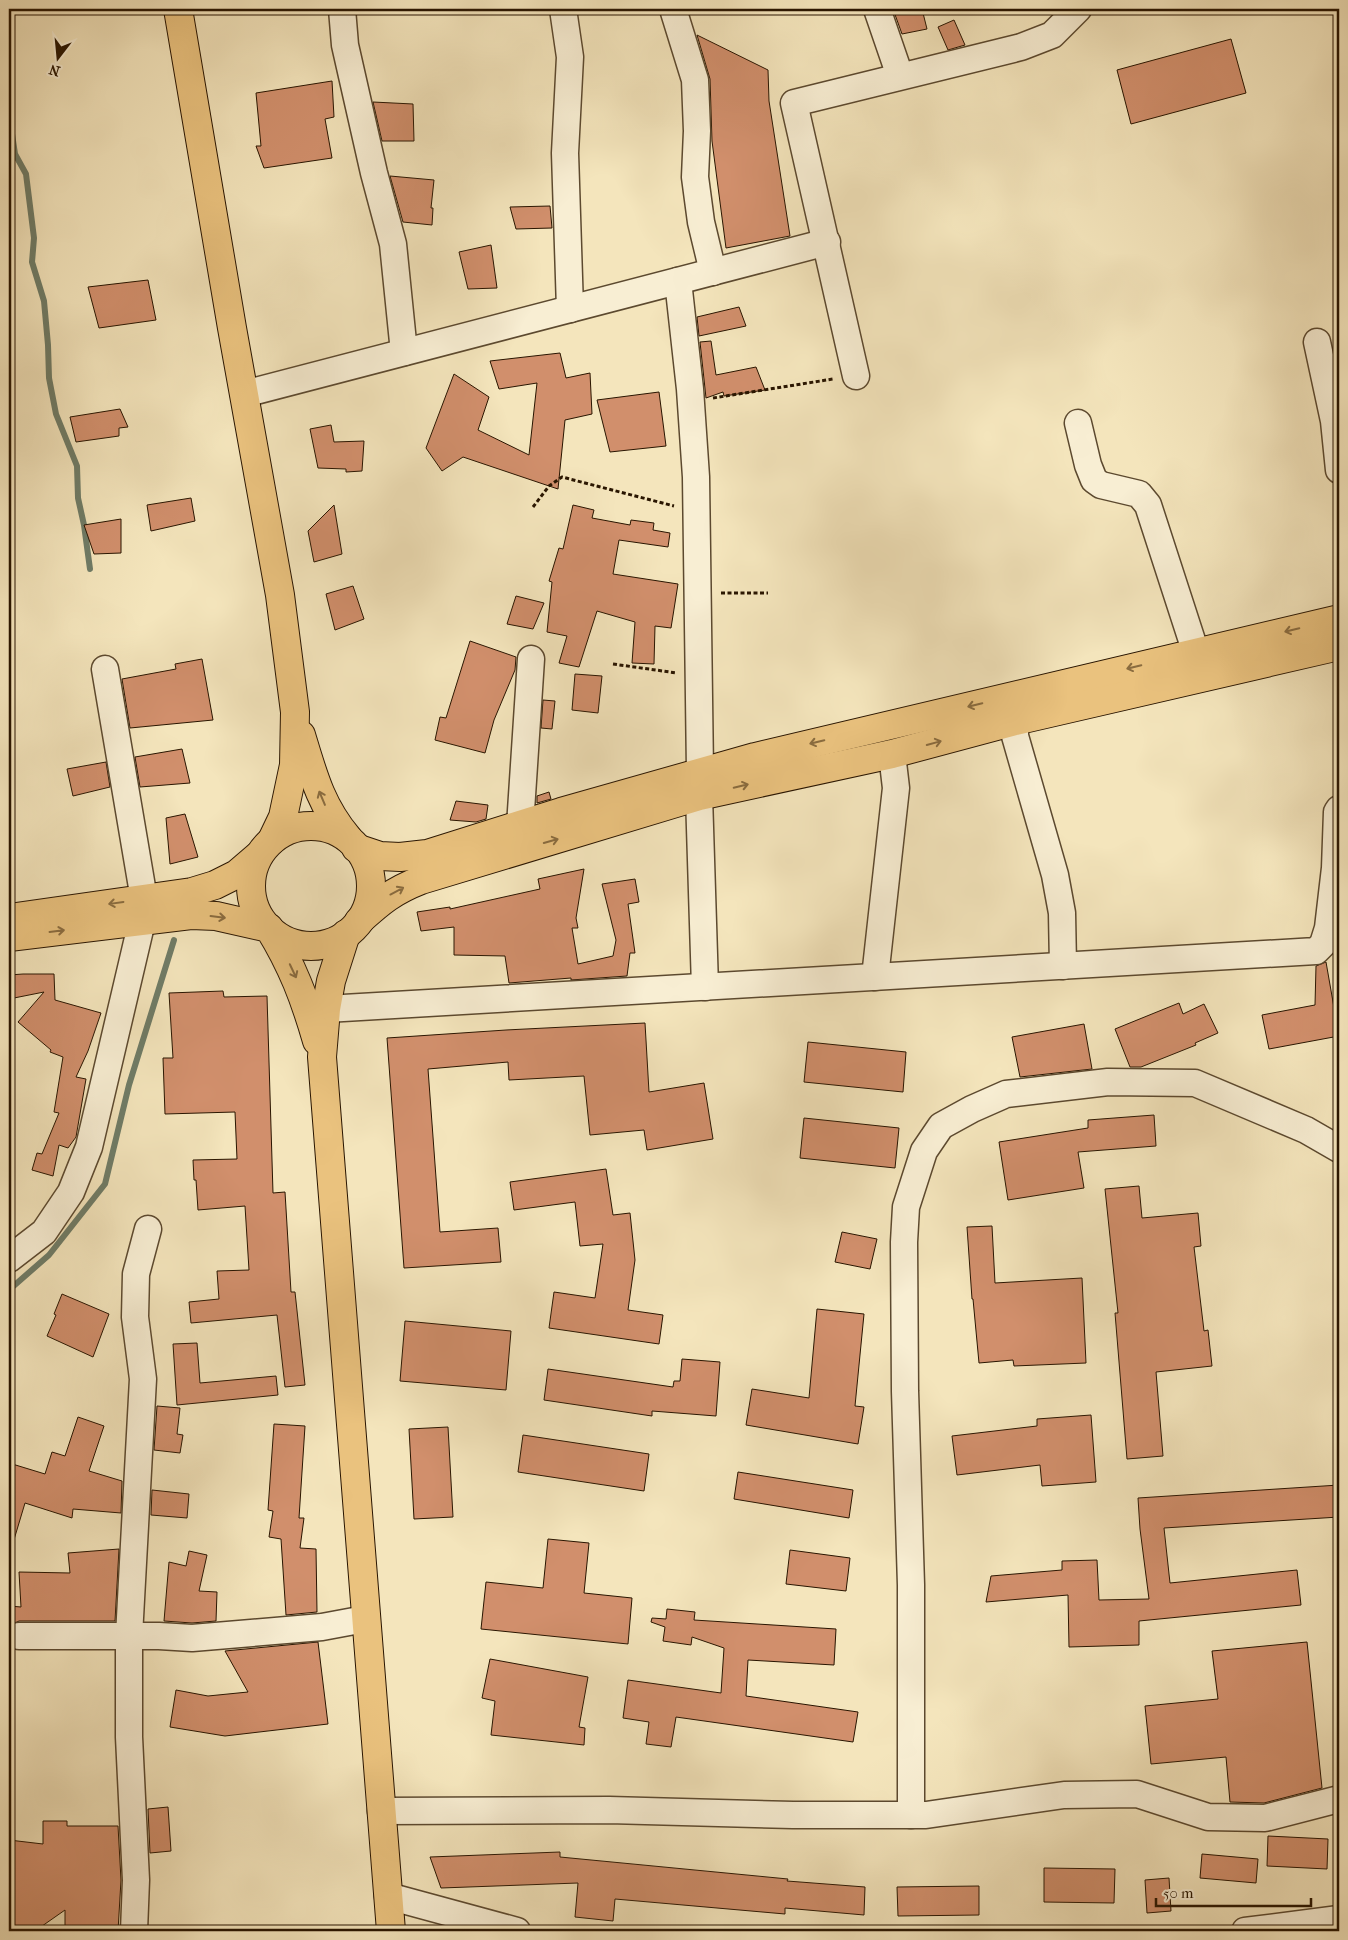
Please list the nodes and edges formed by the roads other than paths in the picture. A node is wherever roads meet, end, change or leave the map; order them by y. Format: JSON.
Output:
{"nodes":[{"id":1,"x":178,"y":9,"type":"edge"},
{"id":2,"x":342,"y":9,"type":"edge"},
{"id":3,"x":563,"y":9,"type":"edge"},
{"id":4,"x":673,"y":9,"type":"edge"},
{"id":5,"x":877,"y":9,"type":"edge"},
{"id":6,"x":1078,"y":9,"type":"edge"},
{"id":7,"x":900,"y":76,"type":"junction"},
{"id":8,"x":827,"y":242,"type":"junction"},
{"id":9,"x":713,"y":272,"type":"junction"},
{"id":10,"x":678,"y":281,"type":"junction"},
{"id":11,"x":570,"y":309,"type":"junction"},
{"id":12,"x":1317,"y":342,"type":"dead end"},
{"id":13,"x":404,"y":352,"type":"junction"},
{"id":14,"x":856,"y":376,"type":"road end"},
{"id":15,"x":244,"y":394,"type":"junction"},
{"id":16,"x":1078,"y":423,"type":"dead end"},
{"id":17,"x":1339,"y":470,"type":"edge"},
{"id":18,"x":1339,"y":619,"type":"edge"},
{"id":19,"x":1339,"y":646,"type":"edge"},
{"id":20,"x":1196,"y":653,"type":"junction"},
{"id":21,"x":531,"y":659,"type":"dead end"},
{"id":22,"x":105,"y":669,"type":"dead end"},
{"id":23,"x":295,"y":712,"type":"junction"},
{"id":24,"x":1015,"y":721,"type":"junction"},
{"id":25,"x":892,"y":754,"type":"junction"},
{"id":26,"x":700,"y":784,"type":"junction"},
{"id":27,"x":1339,"y":809,"type":"edge"},
{"id":28,"x":520,"y":826,"type":"junction"},
{"id":29,"x":352,"y":844,"type":"junction"},
{"id":30,"x":265,"y":848,"type":"junction"},
{"id":31,"x":143,"y":910,"type":"junction"},
{"id":32,"x":9,"y":918,"type":"edge"},
{"id":33,"x":352,"y":927,"type":"junction"},
{"id":34,"x":269,"y":928,"type":"junction"},
{"id":35,"x":9,"y":937,"type":"edge"},
{"id":36,"x":1063,"y":966,"type":"junction"},
{"id":37,"x":875,"y":977,"type":"junction"},
{"id":38,"x":705,"y":987,"type":"junction"},
{"id":39,"x":326,"y":1009,"type":"junction"},
{"id":40,"x":322,"y":1057,"type":"junction"},
{"id":41,"x":1339,"y":1149,"type":"edge"},
{"id":42,"x":148,"y":1229,"type":"dead end"},
{"id":43,"x":11,"y":1252,"type":"edge"},
{"id":44,"x":365,"y":1619,"type":"junction"},
{"id":45,"x":19,"y":1636,"type":"dead end"},
{"id":46,"x":129,"y":1636,"type":"junction"},
{"id":47,"x":1339,"y":1799,"type":"edge"},
{"id":48,"x":381,"y":1811,"type":"junction"},
{"id":49,"x":911,"y":1815,"type":"junction"},
{"id":50,"x":388,"y":1896,"type":"junction"},
{"id":51,"x":1339,"y":1919,"type":"edge"},
{"id":52,"x":488,"y":1927,"type":"edge"},
{"id":53,"x":134,"y":1931,"type":"edge"},
{"id":54,"x":391,"y":1931,"type":"edge"},
{"id":55,"x":517,"y":1931,"type":"edge"},
{"id":56,"x":1245,"y":1931,"type":"edge"}],
"edges":[{"from":1,"to":15,"type":"main road"},
{"from":2,"to":13,"type":"street"},
{"from":3,"to":11,"type":"street"},
{"from":4,"to":9,"type":"street"},
{"from":5,"to":7,"type":"street"},
{"from":6,"to":7,"type":"street"},
{"from":7,"to":8,"type":"street"},
{"from":8,"to":9,"type":"street"},
{"from":8,"to":14,"type":"street"},
{"from":9,"to":10,"type":"street"},
{"from":10,"to":11,"type":"street"},
{"from":10,"to":26,"type":"street"},
{"from":11,"to":13,"type":"street"},
{"from":12,"to":17,"type":"street"},
{"from":13,"to":15,"type":"street"},
{"from":15,"to":23,"type":"main road"},
{"from":16,"to":20,"type":"street"},
{"from":18,"to":20,"type":"main road","one_way":true},
{"from":19,"to":24,"type":"main road"},
{"from":20,"to":26,"type":"main road","one_way":true},
{"from":21,"to":28,"type":"street"},
{"from":22,"to":31,"type":"street"},
{"from":29,"to":23,"type":"main road","one_way":true},
{"from":23,"to":30,"type":"main road"},
{"from":25,"to":24,"type":"main road","one_way":true},
{"from":24,"to":36,"type":"street"},
{"from":26,"to":25,"type":"main road","one_way":true},
{"from":25,"to":37,"type":"street"},
{"from":26,"to":28,"type":"main road"},
{"from":33,"to":26,"type":"main road","one_way":true},
{"from":26,"to":38,"type":"street"},
{"from":27,"to":36,"type":"street"},
{"from":28,"to":29,"type":"main road"},
{"from":29,"to":30,"type":"main road"},
{"from":29,"to":33,"type":"main road"},
{"from":30,"to":31,"type":"main road"},
{"from":30,"to":34,"type":"main road"},
{"from":31,"to":32,"type":"main road","one_way":true},
{"from":31,"to":34,"type":"main road","one_way":true},
{"from":35,"to":31,"type":"main road","one_way":true},
{"from":31,"to":43,"type":"street"},
{"from":33,"to":34,"type":"main road"},
{"from":33,"to":39,"type":"main road"},
{"from":34,"to":40,"type":"main road","one_way":true},
{"from":36,"to":37,"type":"street"},
{"from":37,"to":38,"type":"street"},
{"from":38,"to":39,"type":"street"},
{"from":39,"to":40,"type":"main road"},
{"from":40,"to":44,"type":"main road"},
{"from":41,"to":49,"type":"street"},
{"from":42,"to":46,"type":"street"},
{"from":44,"to":46,"type":"street"},
{"from":44,"to":48,"type":"main road"},
{"from":45,"to":46,"type":"street"},
{"from":46,"to":53,"type":"street"},
{"from":47,"to":49,"type":"street"},
{"from":48,"to":49,"type":"street"},
{"from":48,"to":50,"type":"main road"},
{"from":50,"to":52,"type":"street"},
{"from":50,"to":54,"type":"main road"},
{"from":51,"to":56,"type":"street"},
{"from":52,"to":55,"type":"street"}]}
